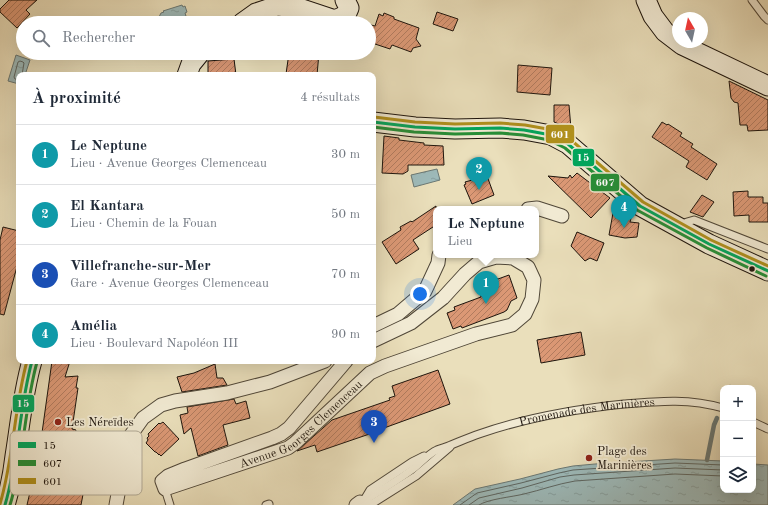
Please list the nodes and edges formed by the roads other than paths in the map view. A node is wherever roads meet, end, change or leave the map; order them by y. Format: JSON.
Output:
{"nodes":[{"id":1,"x":346,"y":0,"type":"edge"},
{"id":2,"x":646,"y":0,"type":"edge"},
{"id":3,"x":752,"y":0,"type":"edge"},
{"id":4,"x":252,"y":16,"type":"edge"},
{"id":5,"x":323,"y":16,"type":"edge"},
{"id":6,"x":344,"y":16,"type":"edge"},
{"id":7,"x":768,"y":20,"type":"edge"},
{"id":8,"x":194,"y":60,"type":"edge"},
{"id":9,"x":188,"y":72,"type":"edge"},
{"id":10,"x":768,"y":86,"type":"edge"},
{"id":11,"x":376,"y":122,"type":"edge"},
{"id":12,"x":539,"y":209,"type":"edge"},
{"id":13,"x":562,"y":216,"type":"dead end"},
{"id":14,"x":679,"y":227,"type":"junction"},
{"id":15,"x":768,"y":249,"type":"edge"},
{"id":16,"x":439,"y":258,"type":"edge"},
{"id":17,"x":493,"y":258,"type":"edge"},
{"id":18,"x":513,"y":258,"type":"edge"},
{"id":19,"x":768,"y":271,"type":"edge"},
{"id":20,"x":376,"y":325,"type":"edge"},
{"id":21,"x":376,"y":339,"type":"edge"},
{"id":22,"x":31,"y":364,"type":"edge"},
{"id":23,"x":317,"y":364,"type":"edge"},
{"id":24,"x":343,"y":364,"type":"edge"},
{"id":25,"x":720,"y":407,"type":"edge"},
{"id":26,"x":756,"y":423,"type":"edge"},
{"id":27,"x":768,"y":429,"type":"edge"},
{"id":28,"x":19,"y":431,"type":"edge"},
{"id":29,"x":134,"y":431,"type":"edge"},
{"id":30,"x":453,"y":444,"type":"junction"},
{"id":31,"x":165,"y":489,"type":"junction"},
{"id":32,"x":10,"y":491,"type":"edge"},
{"id":33,"x":118,"y":495,"type":"edge"},
{"id":34,"x":364,"y":504,"type":"edge"},
{"id":35,"x":5,"y":505,"type":"edge"},
{"id":36,"x":116,"y":505,"type":"edge"},
{"id":37,"x":170,"y":505,"type":"edge"}],
"edges":[{"from":1,"to":6,"type":"main road"},
{"from":2,"to":10,"type":"main road"},
{"from":3,"to":7,"type":"lane"},
{"from":4,"to":5,"type":"main road"},
{"from":8,"to":9,"type":"main road"},
{"from":11,"to":14,"type":"main road"},
{"from":12,"to":13,"type":"street"},
{"from":14,"to":15,"type":"lane"},
{"from":14,"to":19,"type":"main road"},
{"from":16,"to":20,"type":"street"},
{"from":17,"to":21,"type":"street","name":"Avenue Georges Clemenceau"},
{"from":18,"to":31,"type":"street","name":"Avenue Georges Clemenceau"},
{"from":22,"to":28,"type":"main road"},
{"from":23,"to":29,"type":"street"},
{"from":24,"to":31,"type":"street"},
{"from":25,"to":30,"type":"lane","name":"Promenade des Marinières"},
{"from":26,"to":27,"type":"lane"},
{"from":30,"to":34,"type":"lane","name":"Promenade des Marinières"},
{"from":30,"to":34,"type":"lane","name":"Promenade des Marinières"},
{"from":31,"to":37,"type":"lane"},
{"from":32,"to":35,"type":"main road"},
{"from":33,"to":36,"type":"street"}]}
